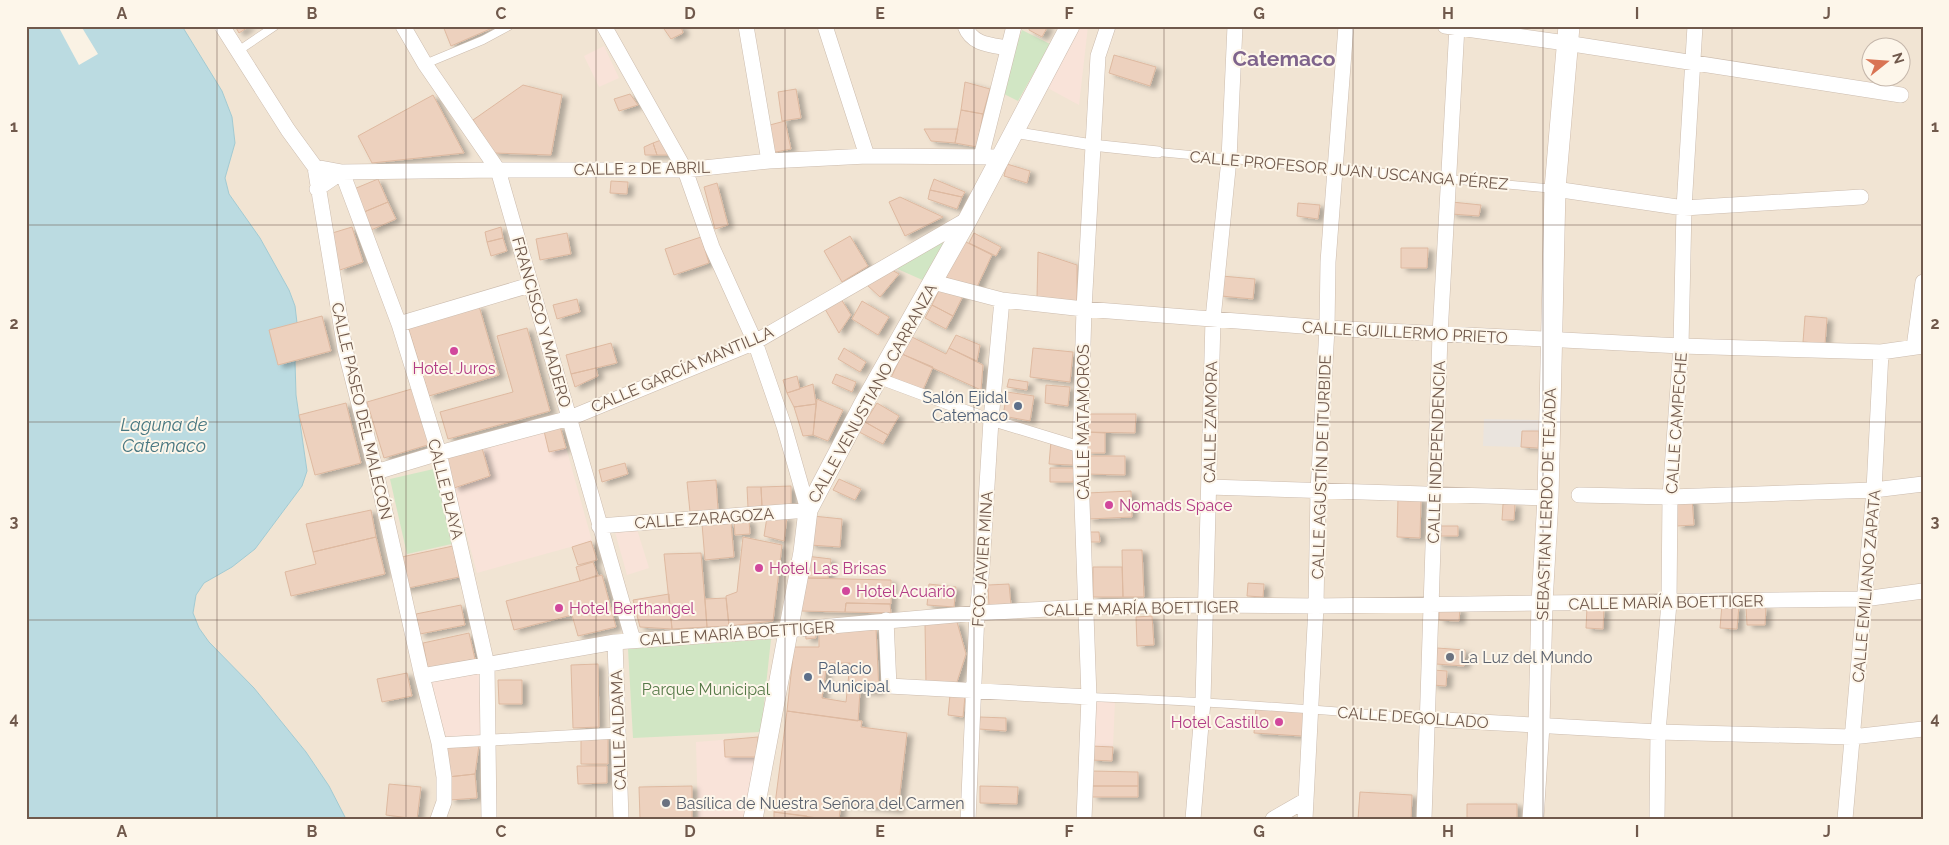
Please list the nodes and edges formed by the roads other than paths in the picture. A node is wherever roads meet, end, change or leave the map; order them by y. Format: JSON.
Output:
{"nodes":[{"id":1,"x":222,"y":26,"type":"edge"},
{"id":2,"x":275,"y":26,"type":"edge"},
{"id":3,"x":402,"y":26,"type":"edge"},
{"id":4,"x":509,"y":26,"type":"edge"},
{"id":5,"x":604,"y":26,"type":"edge"},
{"id":6,"x":746,"y":26,"type":"edge"},
{"id":7,"x":825,"y":26,"type":"edge"},
{"id":8,"x":965,"y":26,"type":"edge"},
{"id":9,"x":1014,"y":26,"type":"edge"},
{"id":10,"x":1070,"y":26,"type":"edge"},
{"id":11,"x":1098,"y":26,"type":"edge"},
{"id":12,"x":1108,"y":26,"type":"edge"},
{"id":13,"x":1236,"y":26,"type":"edge"},
{"id":14,"x":1346,"y":26,"type":"edge"},
{"id":15,"x":1695,"y":26,"type":"edge"},
{"id":16,"x":1453,"y":27,"type":"edge"},
{"id":17,"x":1568,"y":35,"type":"edge"},
{"id":18,"x":1008,"y":48,"type":"junction"},
{"id":19,"x":238,"y":51,"type":"junction"},
{"id":20,"x":1098,"y":56,"type":"junction"},
{"id":21,"x":1693,"y":63,"type":"junction"},
{"id":22,"x":425,"y":64,"type":"junction"},
{"id":23,"x":1901,"y":95,"type":"dead end"},
{"id":24,"x":1013,"y":132,"type":"junction"},
{"id":25,"x":1092,"y":145,"type":"junction"},
{"id":26,"x":1158,"y":152,"type":"joint"},
{"id":27,"x":867,"y":156,"type":"junction"},
{"id":28,"x":981,"y":156,"type":"junction"},
{"id":29,"x":1000,"y":157,"type":"junction"},
{"id":30,"x":1228,"y":159,"type":"junction"},
{"id":31,"x":769,"y":161,"type":"junction"},
{"id":32,"x":315,"y":166,"type":"junction"},
{"id":33,"x":1335,"y":169,"type":"junction"},
{"id":34,"x":498,"y":170,"type":"junction"},
{"id":35,"x":685,"y":170,"type":"junction"},
{"id":36,"x":342,"y":172,"type":"junction"},
{"id":37,"x":1448,"y":179,"type":"junction"},
{"id":38,"x":317,"y":189,"type":"junction"},
{"id":39,"x":1555,"y":189,"type":"junction"},
{"id":40,"x":1861,"y":197,"type":"dead end"},
{"id":41,"x":1684,"y":208,"type":"junction"},
{"id":42,"x":968,"y":218,"type":"junction"},
{"id":43,"x":933,"y":282,"type":"junction"},
{"id":44,"x":1923,"y":282,"type":"edge"},
{"id":45,"x":530,"y":284,"type":"junction"},
{"id":46,"x":1002,"y":300,"type":"junction"},
{"id":47,"x":1084,"y":309,"type":"junction"},
{"id":48,"x":1213,"y":319,"type":"junction"},
{"id":49,"x":399,"y":324,"type":"junction"},
{"id":50,"x":1327,"y":328,"type":"junction"},
{"id":51,"x":1440,"y":335,"type":"junction"},
{"id":52,"x":1552,"y":340,"type":"junction"},
{"id":53,"x":755,"y":342,"type":"junction"},
{"id":54,"x":1681,"y":346,"type":"junction"},
{"id":55,"x":1919,"y":346,"type":"edge"},
{"id":56,"x":1881,"y":352,"type":"junction"},
{"id":57,"x":878,"y":378,"type":"junction"},
{"id":58,"x":570,"y":418,"type":"junction"},
{"id":59,"x":991,"y":420,"type":"junction"},
{"id":60,"x":1080,"y":447,"type":"junction"},
{"id":61,"x":439,"y":453,"type":"junction"},
{"id":62,"x":376,"y":472,"type":"junction"},
{"id":63,"x":1923,"y":484,"type":"edge"},
{"id":64,"x":1209,"y":488,"type":"junction"},
{"id":65,"x":1318,"y":490,"type":"junction"},
{"id":66,"x":1874,"y":490,"type":"junction"},
{"id":67,"x":1435,"y":494,"type":"junction"},
{"id":68,"x":1579,"y":495,"type":"dead end"},
{"id":69,"x":1670,"y":497,"type":"junction"},
{"id":70,"x":1548,"y":498,"type":"junction"},
{"id":71,"x":808,"y":510,"type":"junction"},
{"id":72,"x":599,"y":526,"type":"junction"},
{"id":73,"x":1923,"y":591,"type":"edge"},
{"id":74,"x":1864,"y":599,"type":"junction"},
{"id":75,"x":1670,"y":602,"type":"junction"},
{"id":76,"x":1542,"y":603,"type":"junction"},
{"id":77,"x":1432,"y":604,"type":"junction"},
{"id":78,"x":1206,"y":605,"type":"junction"},
{"id":79,"x":1316,"y":606,"type":"junction"},
{"id":80,"x":1086,"y":607,"type":"junction"},
{"id":81,"x":977,"y":613,"type":"junction"},
{"id":82,"x":886,"y":620,"type":"junction"},
{"id":83,"x":787,"y":630,"type":"junction"},
{"id":84,"x":633,"y":640,"type":"junction"},
{"id":85,"x":615,"y":642,"type":"junction"},
{"id":86,"x":487,"y":665,"type":"junction"},
{"id":87,"x":422,"y":676,"type":"junction"},
{"id":88,"x":974,"y":692,"type":"junction"},
{"id":89,"x":1089,"y":697,"type":"junction"},
{"id":90,"x":1203,"y":701,"type":"junction"},
{"id":91,"x":1312,"y":708,"type":"junction"},
{"id":92,"x":1426,"y":719,"type":"junction"},
{"id":93,"x":1539,"y":725,"type":"junction"},
{"id":94,"x":1923,"y":729,"type":"edge"},
{"id":95,"x":1658,"y":732,"type":"junction"},
{"id":96,"x":618,"y":733,"type":"junction"},
{"id":97,"x":1852,"y":737,"type":"junction"},
{"id":98,"x":488,"y":741,"type":"junction"},
{"id":99,"x":439,"y":743,"type":"junction"},
{"id":100,"x":1306,"y":800,"type":"junction"},
{"id":101,"x":438,"y":819,"type":"edge"},
{"id":102,"x":489,"y":819,"type":"edge"},
{"id":103,"x":621,"y":819,"type":"edge"},
{"id":104,"x":753,"y":819,"type":"edge"},
{"id":105,"x":968,"y":819,"type":"edge"},
{"id":106,"x":1084,"y":819,"type":"edge"},
{"id":107,"x":1193,"y":819,"type":"edge"},
{"id":108,"x":1273,"y":819,"type":"edge"},
{"id":109,"x":1305,"y":819,"type":"edge"},
{"id":110,"x":1424,"y":819,"type":"edge"},
{"id":111,"x":1533,"y":819,"type":"edge"},
{"id":112,"x":1657,"y":819,"type":"edge"},
{"id":113,"x":1845,"y":819,"type":"edge"}],
"edges":[{"from":1,"to":19,"type":"street"},
{"from":2,"to":19,"type":"lane"},
{"from":3,"to":22,"type":"street","name":"FRANCISCO Y MADERO"},
{"from":4,"to":22,"type":"lane"},
{"from":5,"to":35,"type":"street"},
{"from":6,"to":31,"type":"street"},
{"from":7,"to":27,"type":"street"},
{"from":8,"to":18,"type":"street"},
{"from":9,"to":18,"type":"street"},
{"from":10,"to":24,"type":"street","name":"CALLE VENUSTIANO CARRANZA"},
{"from":11,"to":20,"type":"street"},
{"from":12,"to":20,"type":"street","name":"CALLE MATAMOROS"},
{"from":13,"to":30,"type":"street","name":"CALLE ZAMORA"},
{"from":14,"to":33,"type":"street","name":"CALLE AGUSTÍN DE ITURBIDE"},
{"from":15,"to":21,"type":"street","name":"CALLE CAMPECHE"},
{"from":16,"to":17,"type":"street"},
{"from":16,"to":37,"type":"street","name":"CALLE INDEPENDENCIA"},
{"from":17,"to":21,"type":"street"},
{"from":17,"to":39,"type":"main road"},
{"from":18,"to":28,"type":"street"},
{"from":19,"to":32,"type":"street"},
{"from":20,"to":25,"type":"street","name":"CALLE MATAMOROS"},
{"from":21,"to":23,"type":"street"},
{"from":21,"to":41,"type":"street","name":"CALLE CAMPECHE"},
{"from":22,"to":34,"type":"street","name":"FRANCISCO Y MADERO"},
{"from":24,"to":25,"type":"street","name":"CALLE PROFESOR JUAN USCANGA PÉREZ"},
{"from":24,"to":29,"type":"street","name":"CALLE VENUSTIANO CARRANZA"},
{"from":25,"to":26,"type":"street","name":"CALLE PROFESOR JUAN USCANGA PÉREZ"},
{"from":25,"to":47,"type":"street","name":"CALLE MATAMOROS"},
{"from":26,"to":30,"type":"lane","name":"CALLE PROFESOR JUAN USCANGA PÉREZ"},
{"from":27,"to":28,"type":"street","name":"CALLE 2 DE ABRIL"},
{"from":27,"to":31,"type":"street","name":"CALLE 2 DE ABRIL"},
{"from":28,"to":29,"type":"street","name":"CALLE 2 DE ABRIL"},
{"from":29,"to":42,"type":"street","name":"CALLE VENUSTIANO CARRANZA"},
{"from":30,"to":33,"type":"lane","name":"CALLE PROFESOR JUAN USCANGA PÉREZ"},
{"from":30,"to":48,"type":"street","name":"CALLE ZAMORA"},
{"from":31,"to":35,"type":"street","name":"CALLE 2 DE ABRIL"},
{"from":32,"to":36,"type":"street","name":"CALLE 2 DE ABRIL"},
{"from":32,"to":38,"type":"street","name":"CALLE PASEO DEL MALECÓN"},
{"from":33,"to":37,"type":"lane","name":"CALLE PROFESOR JUAN USCANGA PÉREZ"},
{"from":33,"to":50,"type":"street","name":"CALLE AGUSTÍN DE ITURBIDE"},
{"from":34,"to":35,"type":"street","name":"CALLE 2 DE ABRIL"},
{"from":34,"to":36,"type":"street","name":"CALLE 2 DE ABRIL"},
{"from":34,"to":45,"type":"street","name":"FRANCISCO Y MADERO"},
{"from":35,"to":53,"type":"street"},
{"from":36,"to":38,"type":"street"},
{"from":36,"to":49,"type":"street","name":"CALLE PLAYA"},
{"from":37,"to":39,"type":"lane","name":"CALLE PROFESOR JUAN USCANGA PÉREZ"},
{"from":37,"to":51,"type":"street","name":"CALLE INDEPENDENCIA"},
{"from":38,"to":62,"type":"street","name":"CALLE PASEO DEL MALECÓN"},
{"from":39,"to":41,"type":"street","name":"CALLE PROFESOR JUAN USCANGA PÉREZ"},
{"from":39,"to":52,"type":"main road","name":"SEBASTIAN LERDO DE TEJADA"},
{"from":40,"to":41,"type":"street","name":"CALLE PROFESOR JUAN USCANGA PÉREZ"},
{"from":41,"to":54,"type":"street","name":"CALLE CAMPECHE"},
{"from":42,"to":43,"type":"street","name":"CALLE VENUSTIANO CARRANZA"},
{"from":42,"to":53,"type":"street","name":"CALLE GARCÍA MANTILLA"},
{"from":43,"to":46,"type":"street","name":"CALLE GUILLERMO PRIETO"},
{"from":43,"to":57,"type":"street","name":"CALLE VENUSTIANO CARRANZA"},
{"from":44,"to":55,"type":"street"},
{"from":45,"to":49,"type":"street"},
{"from":45,"to":58,"type":"street","name":"FRANCISCO Y MADERO"},
{"from":46,"to":47,"type":"street","name":"CALLE GUILLERMO PRIETO"},
{"from":46,"to":59,"type":"street","name":"FCO. JAVIER MINA"},
{"from":47,"to":48,"type":"street","name":"CALLE GUILLERMO PRIETO"},
{"from":47,"to":60,"type":"street","name":"CALLE MATAMOROS"},
{"from":48,"to":50,"type":"street","name":"CALLE GUILLERMO PRIETO"},
{"from":48,"to":64,"type":"street","name":"CALLE ZAMORA"},
{"from":49,"to":61,"type":"street","name":"CALLE PLAYA"},
{"from":50,"to":51,"type":"street","name":"CALLE GUILLERMO PRIETO"},
{"from":50,"to":65,"type":"street","name":"CALLE AGUSTÍN DE ITURBIDE"},
{"from":51,"to":52,"type":"street","name":"CALLE GUILLERMO PRIETO"},
{"from":51,"to":67,"type":"street","name":"CALLE INDEPENDENCIA"},
{"from":52,"to":54,"type":"street","name":"CALLE GUILLERMO PRIETO"},
{"from":52,"to":70,"type":"main road","name":"SEBASTIAN LERDO DE TEJADA"},
{"from":53,"to":58,"type":"street","name":"CALLE GARCÍA MANTILLA"},
{"from":53,"to":71,"type":"street"},
{"from":54,"to":56,"type":"street","name":"CALLE GUILLERMO PRIETO"},
{"from":54,"to":69,"type":"street","name":"CALLE CAMPECHE"},
{"from":55,"to":56,"type":"street","name":"CALLE GUILLERMO PRIETO"},
{"from":56,"to":66,"type":"street","name":"CALLE EMILIANO ZAPATA"},
{"from":57,"to":59,"type":"street"},
{"from":57,"to":71,"type":"street","name":"CALLE VENUSTIANO CARRANZA"},
{"from":58,"to":61,"type":"street","name":"CALLE GARCÍA MANTILLA"},
{"from":58,"to":72,"type":"street","name":"FRANCISCO Y MADERO"},
{"from":59,"to":60,"type":"street"},
{"from":59,"to":81,"type":"street","name":"FCO. JAVIER MINA"},
{"from":60,"to":80,"type":"street","name":"CALLE MATAMOROS"},
{"from":61,"to":62,"type":"street","name":"CALLE GARCÍA MANTILLA"},
{"from":61,"to":86,"type":"street","name":"CALLE PLAYA"},
{"from":62,"to":87,"type":"street","name":"CALLE PASEO DEL MALECÓN"},
{"from":63,"to":66,"type":"street"},
{"from":64,"to":65,"type":"street"},
{"from":64,"to":78,"type":"street","name":"CALLE ZAMORA"},
{"from":65,"to":67,"type":"street"},
{"from":65,"to":79,"type":"street","name":"CALLE AGUSTÍN DE ITURBIDE"},
{"from":66,"to":69,"type":"street"},
{"from":66,"to":74,"type":"street","name":"CALLE EMILIANO ZAPATA"},
{"from":67,"to":70,"type":"street"},
{"from":67,"to":77,"type":"street","name":"CALLE INDEPENDENCIA"},
{"from":68,"to":69,"type":"street"},
{"from":69,"to":75,"type":"street","name":"CALLE CAMPECHE"},
{"from":70,"to":76,"type":"main road","name":"SEBASTIAN LERDO DE TEJADA"},
{"from":71,"to":72,"type":"street","name":"CALLE ZARAGOZA"},
{"from":71,"to":83,"type":"street","name":"CALLE VENUSTIANO CARRANZA"},
{"from":72,"to":84,"type":"street","name":"FRANCISCO Y MADERO"},
{"from":73,"to":74,"type":"street","name":"CALLE MARÍA BOETTIGER"},
{"from":74,"to":75,"type":"street","name":"CALLE MARÍA BOETTIGER"},
{"from":74,"to":97,"type":"street","name":"CALLE EMILIANO ZAPATA"},
{"from":75,"to":76,"type":"street","name":"CALLE MARÍA BOETTIGER"},
{"from":75,"to":95,"type":"street","name":"CALLE CAMPECHE"},
{"from":76,"to":77,"type":"street","name":"CALLE MARÍA BOETTIGER"},
{"from":76,"to":93,"type":"main road","name":"SEBASTIAN LERDO DE TEJADA"},
{"from":77,"to":79,"type":"street","name":"CALLE MARÍA BOETTIGER"},
{"from":77,"to":92,"type":"street","name":"CALLE INDEPENDENCIA"},
{"from":78,"to":79,"type":"street","name":"CALLE MARÍA BOETTIGER"},
{"from":78,"to":80,"type":"street","name":"CALLE MARÍA BOETTIGER"},
{"from":78,"to":90,"type":"street","name":"CALLE ZAMORA"},
{"from":79,"to":91,"type":"street","name":"CALLE AGUSTÍN DE ITURBIDE"},
{"from":80,"to":81,"type":"street","name":"CALLE MARÍA BOETTIGER"},
{"from":80,"to":89,"type":"street","name":"CALLE MATAMOROS"},
{"from":81,"to":82,"type":"street","name":"CALLE MARÍA BOETTIGER"},
{"from":81,"to":88,"type":"street","name":"FCO. JAVIER MINA"},
{"from":82,"to":83,"type":"street","name":"CALLE MARÍA BOETTIGER"},
{"from":82,"to":88,"type":"street","name":"CALLE DEGOLLADO"},
{"from":83,"to":84,"type":"street","name":"CALLE MARÍA BOETTIGER"},
{"from":83,"to":104,"type":"street","name":"CALLE VENUSTIANO CARRANZA"},
{"from":84,"to":85,"type":"street","name":"CALLE MARÍA BOETTIGER"},
{"from":85,"to":86,"type":"street","name":"CALLE MARÍA BOETTIGER"},
{"from":85,"to":96,"type":"street","name":"CALLE ALDAMA"},
{"from":86,"to":87,"type":"street","name":"CALLE MARÍA BOETTIGER"},
{"from":86,"to":98,"type":"street","name":"CALLE PLAYA"},
{"from":87,"to":99,"type":"street","name":"CALLE PASEO DEL MALECÓN"},
{"from":88,"to":89,"type":"street","name":"CALLE DEGOLLADO"},
{"from":88,"to":105,"type":"street","name":"FCO. JAVIER MINA"},
{"from":89,"to":90,"type":"lane","name":"CALLE DEGOLLADO"},
{"from":89,"to":106,"type":"street","name":"CALLE MATAMOROS"},
{"from":90,"to":91,"type":"lane","name":"CALLE DEGOLLADO"},
{"from":90,"to":107,"type":"street","name":"CALLE ZAMORA"},
{"from":91,"to":92,"type":"lane","name":"CALLE DEGOLLADO"},
{"from":91,"to":100,"type":"street","name":"CALLE AGUSTÍN DE ITURBIDE"},
{"from":92,"to":93,"type":"street","name":"CALLE DEGOLLADO"},
{"from":92,"to":110,"type":"street","name":"CALLE INDEPENDENCIA"},
{"from":93,"to":95,"type":"street","name":"CALLE DEGOLLADO"},
{"from":93,"to":111,"type":"main road","name":"SEBASTIAN LERDO DE TEJADA"},
{"from":94,"to":97,"type":"street","name":"CALLE DEGOLLADO"},
{"from":95,"to":97,"type":"street","name":"CALLE DEGOLLADO"},
{"from":95,"to":112,"type":"street","name":"CALLE CAMPECHE"},
{"from":96,"to":98,"type":"street"},
{"from":96,"to":103,"type":"street","name":"CALLE ALDAMA"},
{"from":97,"to":113,"type":"street","name":"CALLE EMILIANO ZAPATA"},
{"from":98,"to":99,"type":"street"},
{"from":98,"to":102,"type":"street","name":"CALLE PLAYA"},
{"from":99,"to":101,"type":"street","name":"CALLE PASEO DEL MALECÓN"},
{"from":100,"to":108,"type":"street"},
{"from":100,"to":109,"type":"street","name":"CALLE AGUSTÍN DE ITURBIDE"}]}
